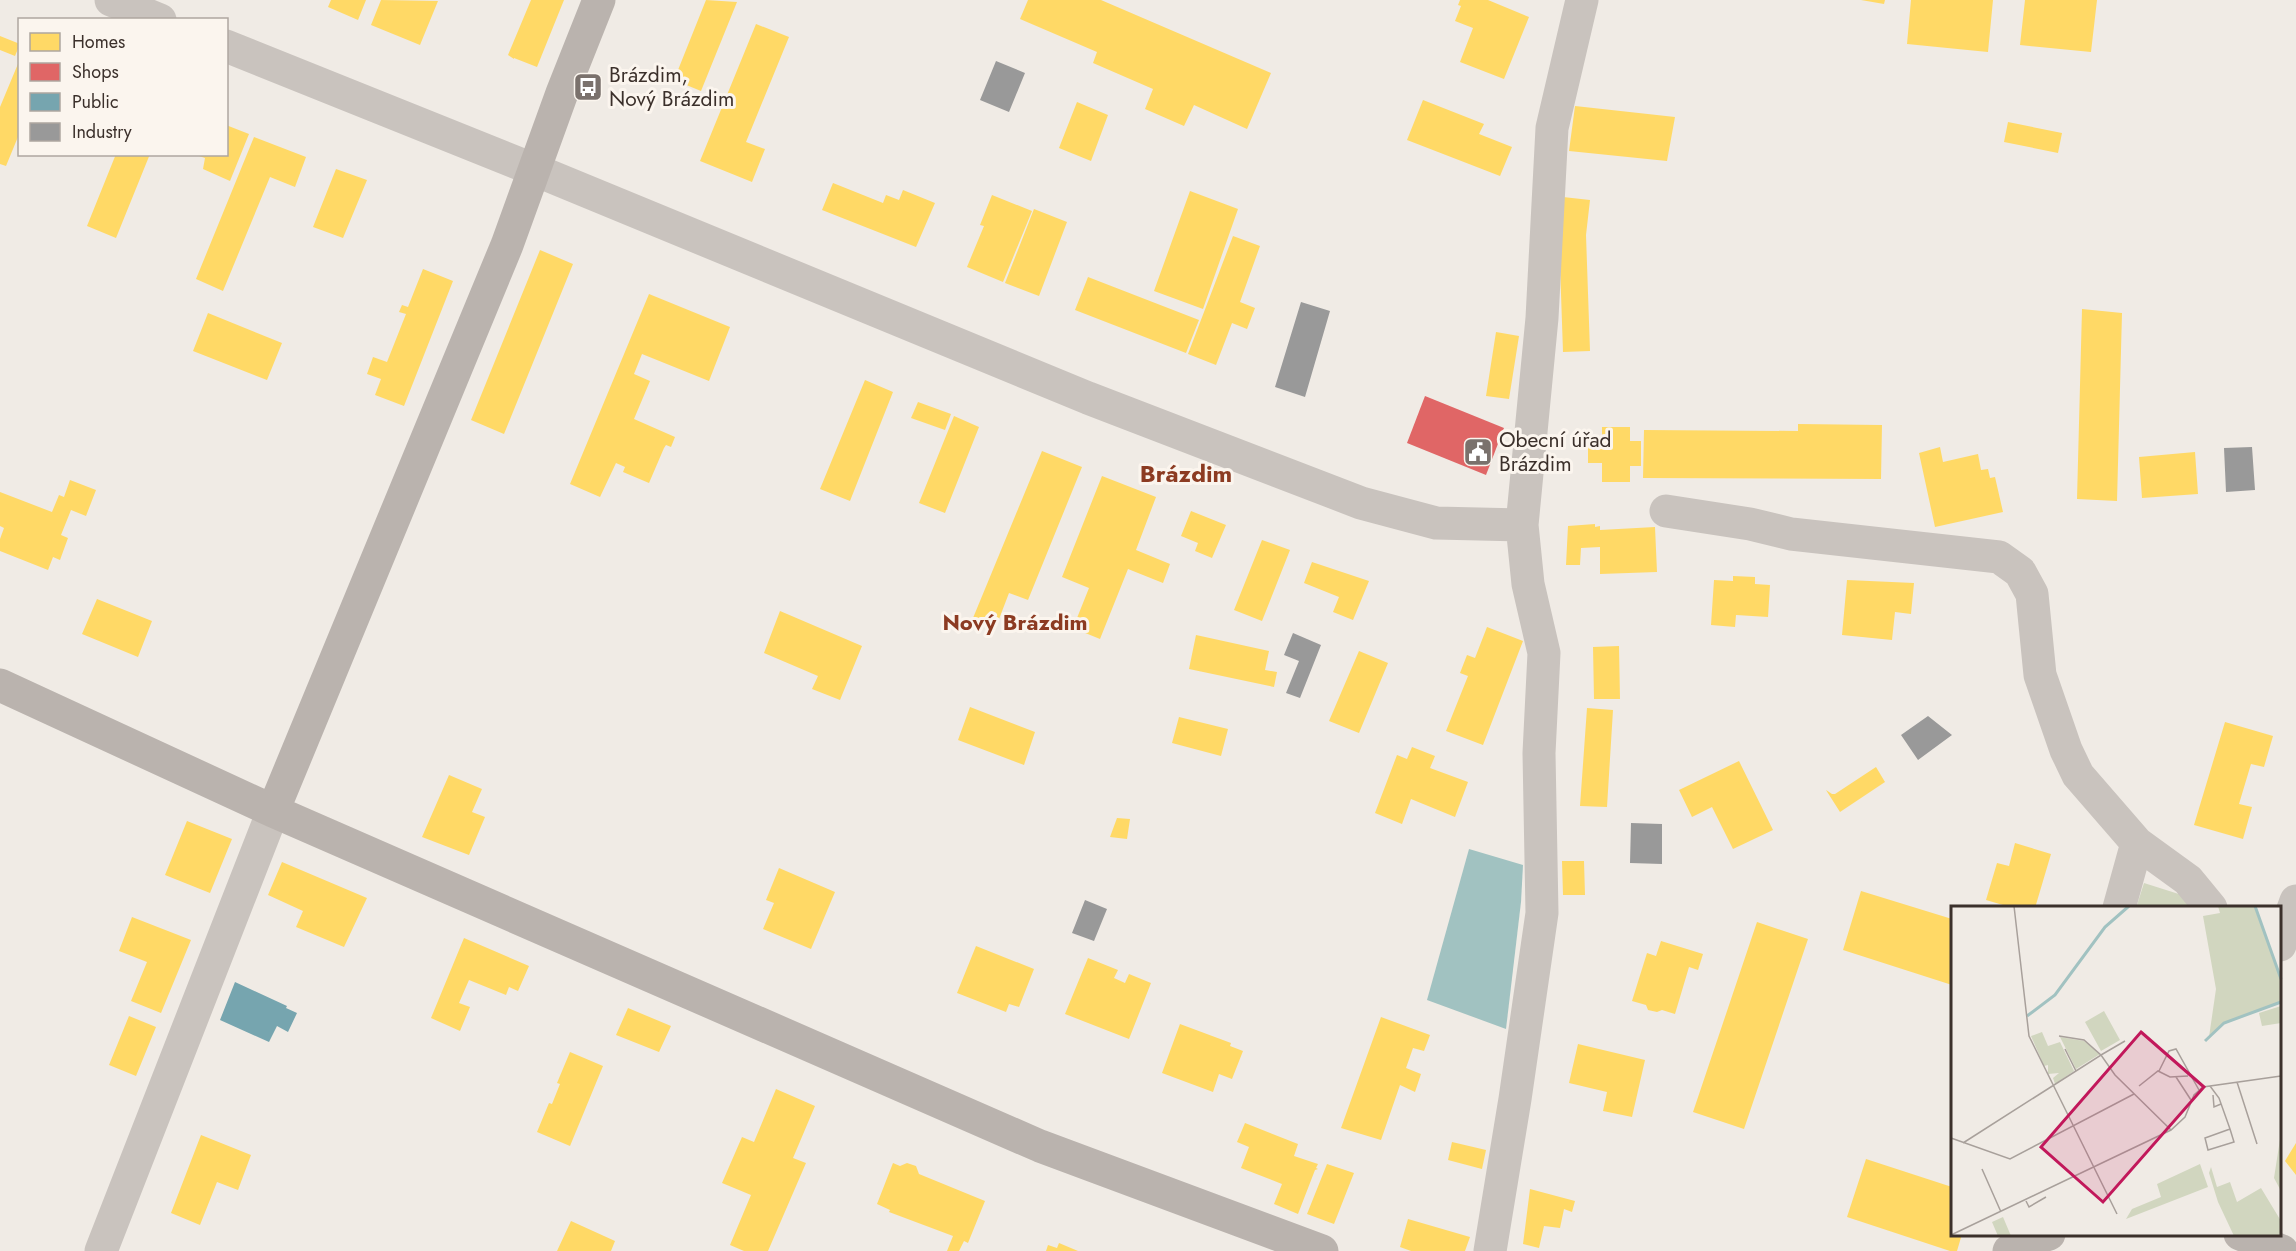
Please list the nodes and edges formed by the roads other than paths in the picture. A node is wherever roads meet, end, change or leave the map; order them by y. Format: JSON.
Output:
{"nodes":[{"id":1,"x":111,"y":0,"type":"edge"},
{"id":2,"x":599,"y":0,"type":"edge"},
{"id":3,"x":1582,"y":0,"type":"edge"},
{"id":4,"x":155,"y":18,"type":"edge"},
{"id":5,"x":228,"y":47,"type":"edge"},
{"id":6,"x":535,"y":170,"type":"junction"},
{"id":7,"x":1666,"y":511,"type":"dead end"},
{"id":8,"x":1522,"y":525,"type":"junction"},
{"id":9,"x":0,"y":685,"type":"edge"},
{"id":10,"x":273,"y":811,"type":"junction"},
{"id":11,"x":2137,"y":843,"type":"junction"},
{"id":12,"x":2296,"y":901,"type":"edge"},
{"id":13,"x":2121,"y":906,"type":"edge"},
{"id":14,"x":2209,"y":906,"type":"edge"},
{"id":15,"x":2281,"y":942,"type":"edge"},
{"id":16,"x":2245,"y":1236,"type":"edge"},
{"id":17,"x":102,"y":1251,"type":"edge"},
{"id":18,"x":1322,"y":1251,"type":"edge"},
{"id":19,"x":1490,"y":1251,"type":"edge"},
{"id":20,"x":2282,"y":1251,"type":"edge"}],
"edges":[{"from":1,"to":4,"type":"street"},
{"from":2,"to":6,"type":"street"},
{"from":3,"to":8,"type":"street"},
{"from":5,"to":6,"type":"street"},
{"from":6,"to":8,"type":"street"},
{"from":6,"to":10,"type":"street"},
{"from":7,"to":11,"type":"street"},
{"from":8,"to":19,"type":"street"},
{"from":9,"to":10,"type":"street"},
{"from":10,"to":17,"type":"street"},
{"from":10,"to":18,"type":"street"},
{"from":11,"to":13,"type":"street"},
{"from":11,"to":14,"type":"street"},
{"from":12,"to":15,"type":"street"},
{"from":16,"to":20,"type":"street"}]}
